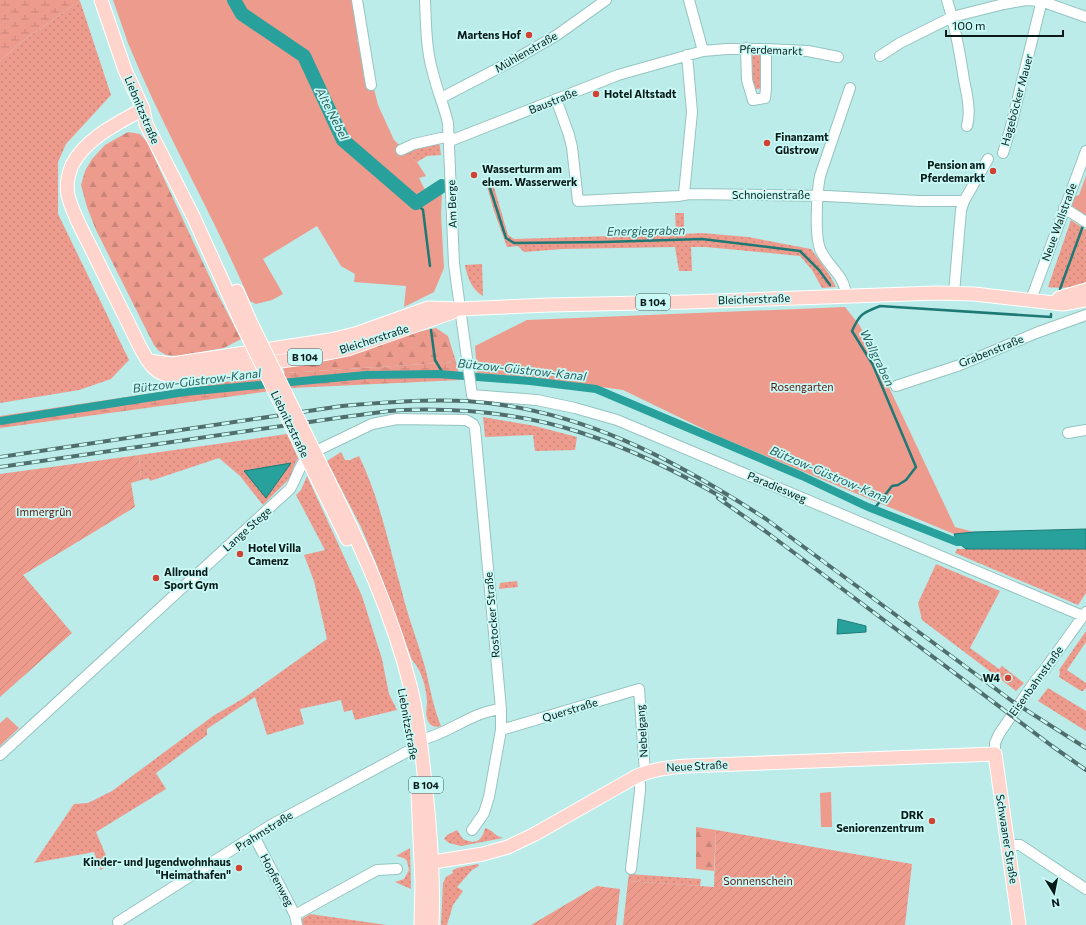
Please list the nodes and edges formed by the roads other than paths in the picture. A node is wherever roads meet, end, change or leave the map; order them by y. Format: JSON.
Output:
{"nodes":[{"id":1,"x":101,"y":0,"type":"edge"},
{"id":2,"x":357,"y":0,"type":"edge"},
{"id":3,"x":425,"y":0,"type":"edge"},
{"id":4,"x":606,"y":0,"type":"edge"},
{"id":5,"x":689,"y":0,"type":"edge"},
{"id":6,"x":947,"y":0,"type":"edge"},
{"id":7,"x":1041,"y":0,"type":"edge"},
{"id":8,"x":952,"y":17,"type":"junction"},
{"id":9,"x":1086,"y":17,"type":"edge"},
{"id":10,"x":746,"y":48,"type":"junction"},
{"id":11,"x":766,"y":49,"type":"junction"},
{"id":12,"x":703,"y":51,"type":"junction"},
{"id":13,"x":687,"y":55,"type":"junction"},
{"id":14,"x":880,"y":56,"type":"dead end"},
{"id":15,"x":838,"y":58,"type":"dead end"},
{"id":16,"x":371,"y":85,"type":"dead end"},
{"id":17,"x":850,"y":88,"type":"dead end"},
{"id":18,"x":442,"y":98,"type":"junction"},
{"id":19,"x":556,"y":99,"type":"junction"},
{"id":20,"x":143,"y":109,"type":"junction"},
{"id":21,"x":968,"y":126,"type":"dead end"},
{"id":22,"x":450,"y":138,"type":"junction"},
{"id":23,"x":401,"y":150,"type":"dead end"},
{"id":24,"x":1086,"y":151,"type":"edge"},
{"id":25,"x":1002,"y":153,"type":"dead end"},
{"id":26,"x":988,"y":159,"type":"dead end"},
{"id":27,"x":684,"y":194,"type":"junction"},
{"id":28,"x":818,"y":196,"type":"junction"},
{"id":29,"x":964,"y":202,"type":"junction"},
{"id":30,"x":1064,"y":208,"type":"junction"},
{"id":31,"x":1086,"y":222,"type":"edge"},
{"id":32,"x":1086,"y":290,"type":"edge"},
{"id":33,"x":954,"y":293,"type":"junction"},
{"id":34,"x":1033,"y":294,"type":"dead end"},
{"id":35,"x":846,"y":296,"type":"junction"},
{"id":36,"x":1086,"y":300,"type":"edge"},
{"id":37,"x":1048,"y":302,"type":"junction"},
{"id":38,"x":460,"y":309,"type":"junction"},
{"id":39,"x":1086,"y":315,"type":"edge"},
{"id":40,"x":471,"y":384,"type":"joint"},
{"id":41,"x":896,"y":386,"type":"dead end"},
{"id":42,"x":466,"y":420,"type":"joint"},
{"id":43,"x":1086,"y":430,"type":"edge"},
{"id":44,"x":1068,"y":433,"type":"dead end"},
{"id":45,"x":1084,"y":614,"type":"edge"},
{"id":46,"x":640,"y":689,"type":"joint"},
{"id":47,"x":501,"y":710,"type":"junction"},
{"id":48,"x":501,"y":730,"type":"junction"},
{"id":49,"x":417,"y":744,"type":"junction"},
{"id":50,"x":995,"y":754,"type":"junction"},
{"id":51,"x":0,"y":755,"type":"edge"},
{"id":52,"x":641,"y":774,"type":"junction"},
{"id":53,"x":472,"y":830,"type":"dead end"},
{"id":54,"x":254,"y":836,"type":"junction"},
{"id":55,"x":1009,"y":845,"type":"junction"},
{"id":56,"x":427,"y":863,"type":"junction"},
{"id":57,"x":397,"y":869,"type":"dead end"},
{"id":58,"x":631,"y":869,"type":"dead end"},
{"id":59,"x":1086,"y":889,"type":"edge"},
{"id":60,"x":296,"y":920,"type":"edge"},
{"id":61,"x":118,"y":922,"type":"dead end"},
{"id":62,"x":421,"y":925,"type":"edge"},
{"id":63,"x":432,"y":925,"type":"edge"},
{"id":64,"x":1019,"y":925,"type":"edge"}],
"edges":[{"from":1,"to":20,"type":"main road","name":"Liebnitzstraße"},
{"from":2,"to":16,"type":"street"},
{"from":3,"to":18,"type":"street","name":"Am Berge"},
{"from":4,"to":18,"type":"street","name":"Mühlenstraße"},
{"from":5,"to":12,"type":"street"},
{"from":6,"to":8,"type":"street"},
{"from":7,"to":8,"type":"street"},
{"from":7,"to":9,"type":"street"},
{"from":7,"to":25,"type":"street","name":"Hageböcker Mauer"},
{"from":8,"to":14,"type":"street"},
{"from":8,"to":21,"type":"street"},
{"from":10,"to":11,"type":"street","name":"Pferdemarkt"},
{"from":10,"to":11,"type":"street"},
{"from":10,"to":12,"type":"street","name":"Pferdemarkt"},
{"from":11,"to":15,"type":"street","name":"Pferdemarkt"},
{"from":12,"to":13,"type":"street","name":"Baustraße"},
{"from":13,"to":19,"type":"street","name":"Baustraße"},
{"from":13,"to":27,"type":"street"},
{"from":17,"to":28,"type":"street"},
{"from":18,"to":22,"type":"street","name":"Am Berge"},
{"from":19,"to":22,"type":"street","name":"Baustraße"},
{"from":19,"to":27,"type":"street","name":"Schnoienstraße"},
{"from":20,"to":38,"type":"main road","name":"Bleicherstraße","number":"B 104"},
{"from":20,"to":49,"type":"main road","name":"Liebnitzstraße","number":"B 104","bridge":true},
{"from":22,"to":23,"type":"street","name":"Baustraße"},
{"from":22,"to":38,"type":"street","name":"Am Berge"},
{"from":24,"to":30,"type":"street","name":"Neue Wallstraße"},
{"from":26,"to":29,"type":"street"},
{"from":27,"to":28,"type":"street","name":"Schnoienstraße"},
{"from":28,"to":29,"type":"street","name":"Schnoienstraße"},
{"from":28,"to":35,"type":"street"},
{"from":29,"to":33,"type":"street"},
{"from":30,"to":31,"type":"street"},
{"from":30,"to":34,"type":"street","name":"Neue Wallstraße"},
{"from":32,"to":37,"type":"main road","name":"Bleicherstraße"},
{"from":33,"to":35,"type":"main road","name":"Bleicherstraße","number":"B 104"},
{"from":33,"to":37,"type":"main road","name":"Bleicherstraße","number":"B 104"},
{"from":35,"to":38,"type":"main road","name":"Bleicherstraße","number":"B 104"},
{"from":36,"to":37,"type":"main road","name":"Bleicherstraße","number":"B 104"},
{"from":38,"to":40,"type":"street","name":"Am Berge"},
{"from":39,"to":41,"type":"street","name":"Grabenstraße"},
{"from":40,"to":45,"type":"street","name":"Paradiesweg"},
{"from":42,"to":47,"type":"street","name":"Rostocker Straße"},
{"from":42,"to":51,"type":"street","name":"Lange Stege"},
{"from":43,"to":44,"type":"street"},
{"from":45,"to":50,"type":"street","name":"Eisenbahnstraße"},
{"from":46,"to":48,"type":"street","name":"Querstraße"},
{"from":46,"to":52,"type":"street","name":"Nebelgang"},
{"from":47,"to":48,"type":"street","name":"Rostocker Straße"},
{"from":47,"to":49,"type":"street","name":"Prahmstraße"},
{"from":48,"to":53,"type":"street","name":"Rostocker Straße"},
{"from":49,"to":54,"type":"street","name":"Prahmstraße"},
{"from":49,"to":56,"type":"main road","name":"Liebnitzstraße","number":"B 104"},
{"from":50,"to":52,"type":"main road","name":"Neue Straße"},
{"from":50,"to":55,"type":"main road","name":"Schwaaner Straße"},
{"from":52,"to":56,"type":"main road","name":"Neue Straße"},
{"from":52,"to":58,"type":"street","name":"Nebelgang"},
{"from":54,"to":60,"type":"street","name":"Hopfenweg"},
{"from":54,"to":61,"type":"street","name":"Prahmstraße"},
{"from":55,"to":59,"type":"street"},
{"from":55,"to":64,"type":"main road","name":"Schwaaner Straße"},
{"from":56,"to":62,"type":"main road","number":"B 104"},
{"from":56,"to":63,"type":"main road","number":"B 104"},
{"from":57,"to":60,"type":"street"}]}
